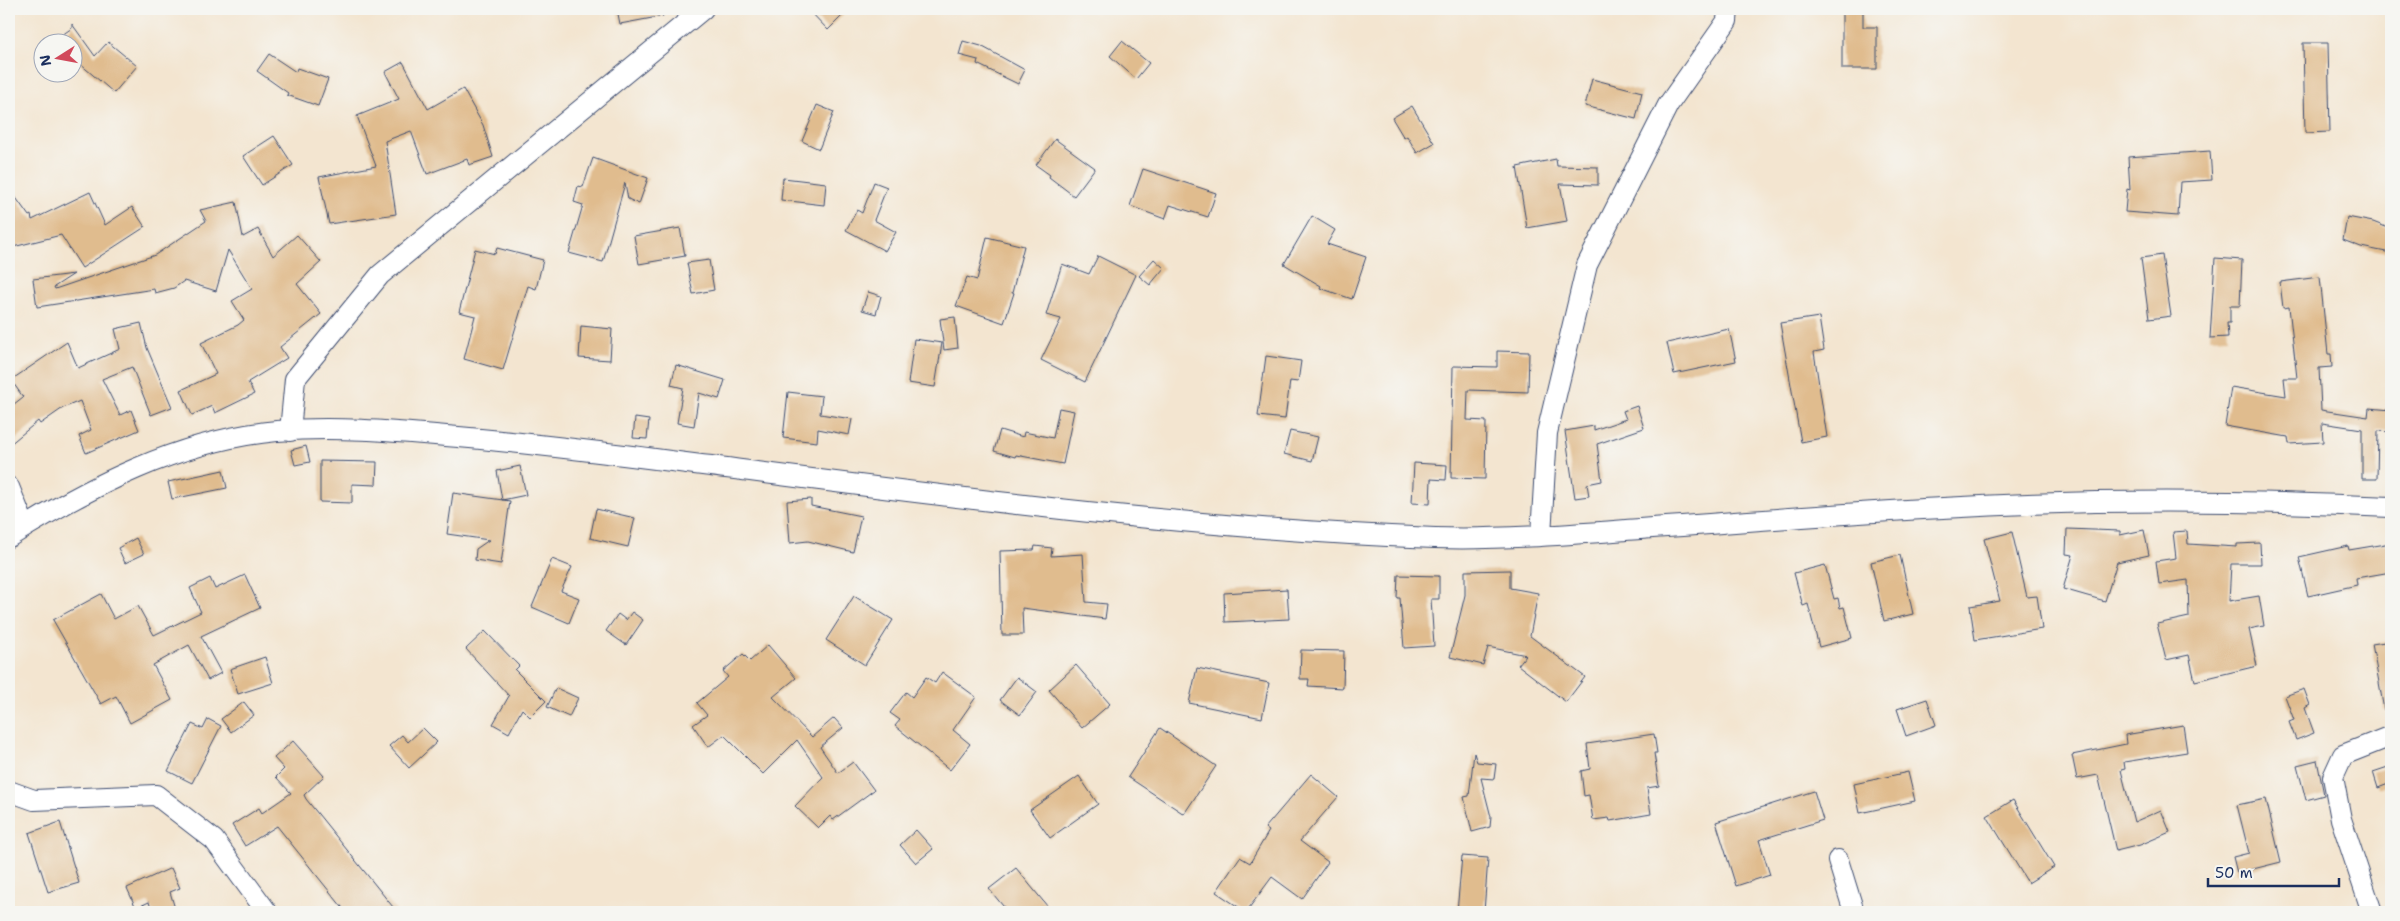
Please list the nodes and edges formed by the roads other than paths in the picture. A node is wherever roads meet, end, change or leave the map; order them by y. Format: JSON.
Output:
{"nodes":[{"id":1,"x":702,"y":9,"type":"edge"},
{"id":2,"x":1728,"y":9,"type":"edge"},
{"id":3,"x":290,"y":431,"type":"junction"},
{"id":4,"x":9,"y":487,"type":"edge"},
{"id":5,"x":2391,"y":507,"type":"edge"},
{"id":6,"x":17,"y":532,"type":"edge"},
{"id":7,"x":1540,"y":535,"type":"junction"},
{"id":8,"x":2391,"y":736,"type":"edge"},
{"id":9,"x":9,"y":791,"type":"edge"},
{"id":10,"x":1838,"y":860,"type":"dead end"},
{"id":11,"x":267,"y":912,"type":"edge"},
{"id":12,"x":1854,"y":912,"type":"edge"},
{"id":13,"x":2372,"y":912,"type":"edge"}],
"edges":[{"from":1,"to":3,"type":"street"},
{"from":2,"to":7,"type":"street"},
{"from":3,"to":6,"type":"street"},
{"from":3,"to":7,"type":"street"},
{"from":4,"to":6,"type":"street"},
{"from":5,"to":7,"type":"street"},
{"from":8,"to":13,"type":"street"},
{"from":9,"to":11,"type":"street"},
{"from":10,"to":12,"type":"street"}]}
